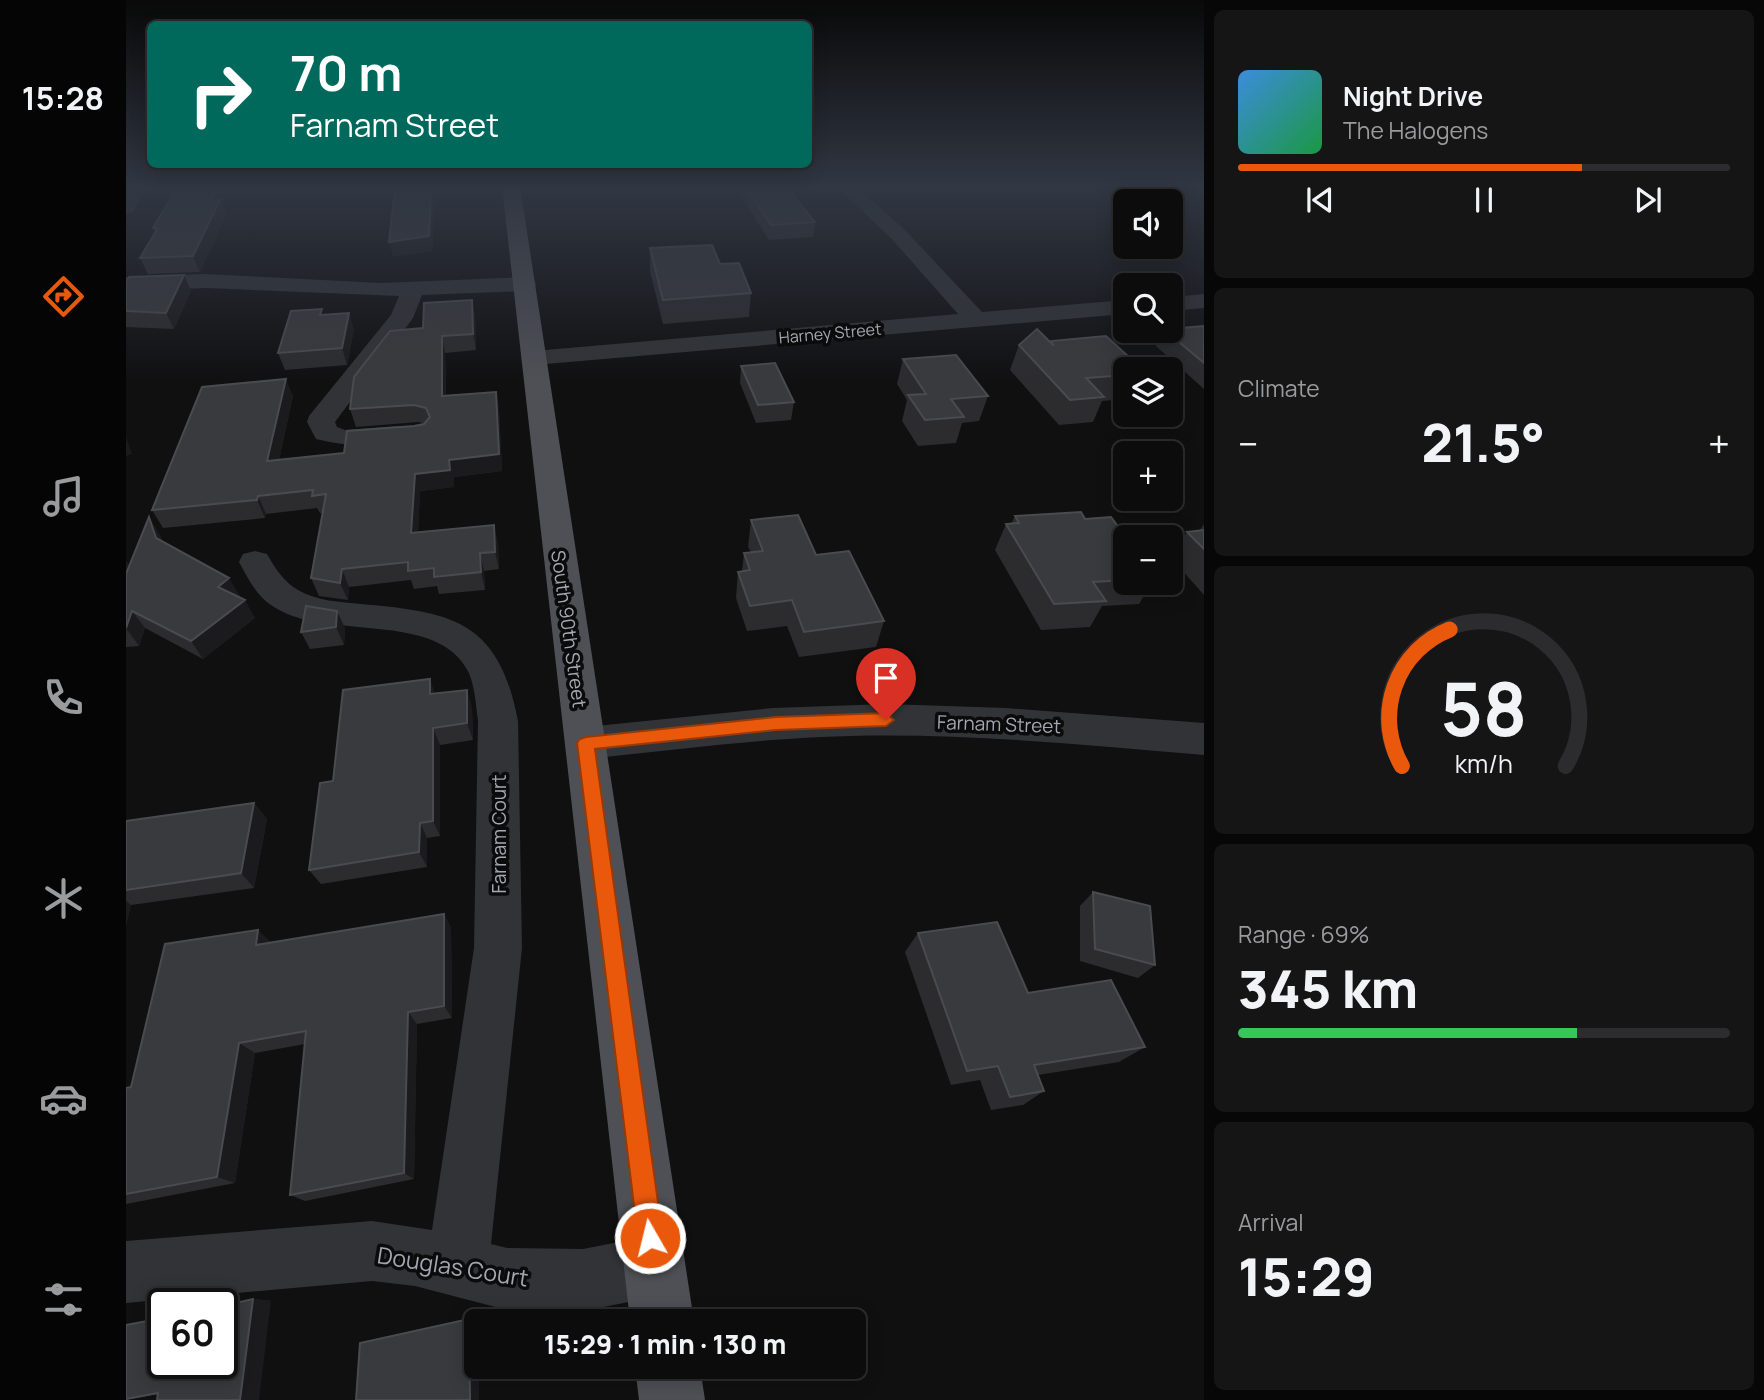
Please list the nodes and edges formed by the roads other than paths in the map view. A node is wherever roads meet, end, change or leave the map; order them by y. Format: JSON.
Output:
{"nodes":[{"id":1,"x":520,"y":251,"type":"edge"},
{"id":2,"x":913,"y":251,"type":"edge"},
{"id":3,"x":126,"y":284,"type":"edge"},
{"id":4,"x":525,"y":284,"type":"junction"},
{"id":5,"x":405,"y":290,"type":"junction"},
{"id":6,"x":1204,"y":301,"type":"edge"},
{"id":7,"x":1183,"y":303,"type":"edge"},
{"id":8,"x":1113,"y":308,"type":"edge"},
{"id":9,"x":976,"y":320,"type":"junction"},
{"id":10,"x":534,"y":358,"type":"junction"},
{"id":11,"x":418,"y":432,"type":"edge"},
{"id":12,"x":255,"y":562,"type":"dead end"},
{"id":13,"x":1204,"y":739,"type":"edge"},
{"id":14,"x":586,"y":743,"type":"junction"},
{"id":15,"x":458,"y":1266,"type":"junction"},
{"id":16,"x":126,"y":1272,"type":"edge"},
{"id":17,"x":658,"y":1293,"type":"edge"},
{"id":18,"x":669,"y":1379,"type":"edge"},
{"id":19,"x":672,"y":1400,"type":"edge"}],
"edges":[{"from":1,"to":4,"type":"main road","name":"South 90th Street"},
{"from":2,"to":9,"type":"street"},
{"from":3,"to":5,"type":"street"},
{"from":4,"to":5,"type":"street"},
{"from":4,"to":10,"type":"main road","name":"South 90th Street"},
{"from":5,"to":11,"type":"street"},
{"from":6,"to":7,"type":"street"},
{"from":8,"to":9,"type":"street","name":"Harney Street"},
{"from":9,"to":10,"type":"street","name":"Harney Street"},
{"from":10,"to":14,"type":"main road","name":"South 90th Street"},
{"from":12,"to":15,"type":"street","name":"Farnam Court"},
{"from":13,"to":14,"type":"street","name":"Farnam Street"},
{"from":14,"to":17,"type":"main road","name":"South 90th Street"},
{"from":15,"to":16,"type":"street","name":"Douglas Court"},
{"from":15,"to":17,"type":"street","name":"Douglas Court"},
{"from":18,"to":19,"type":"main road"}]}
